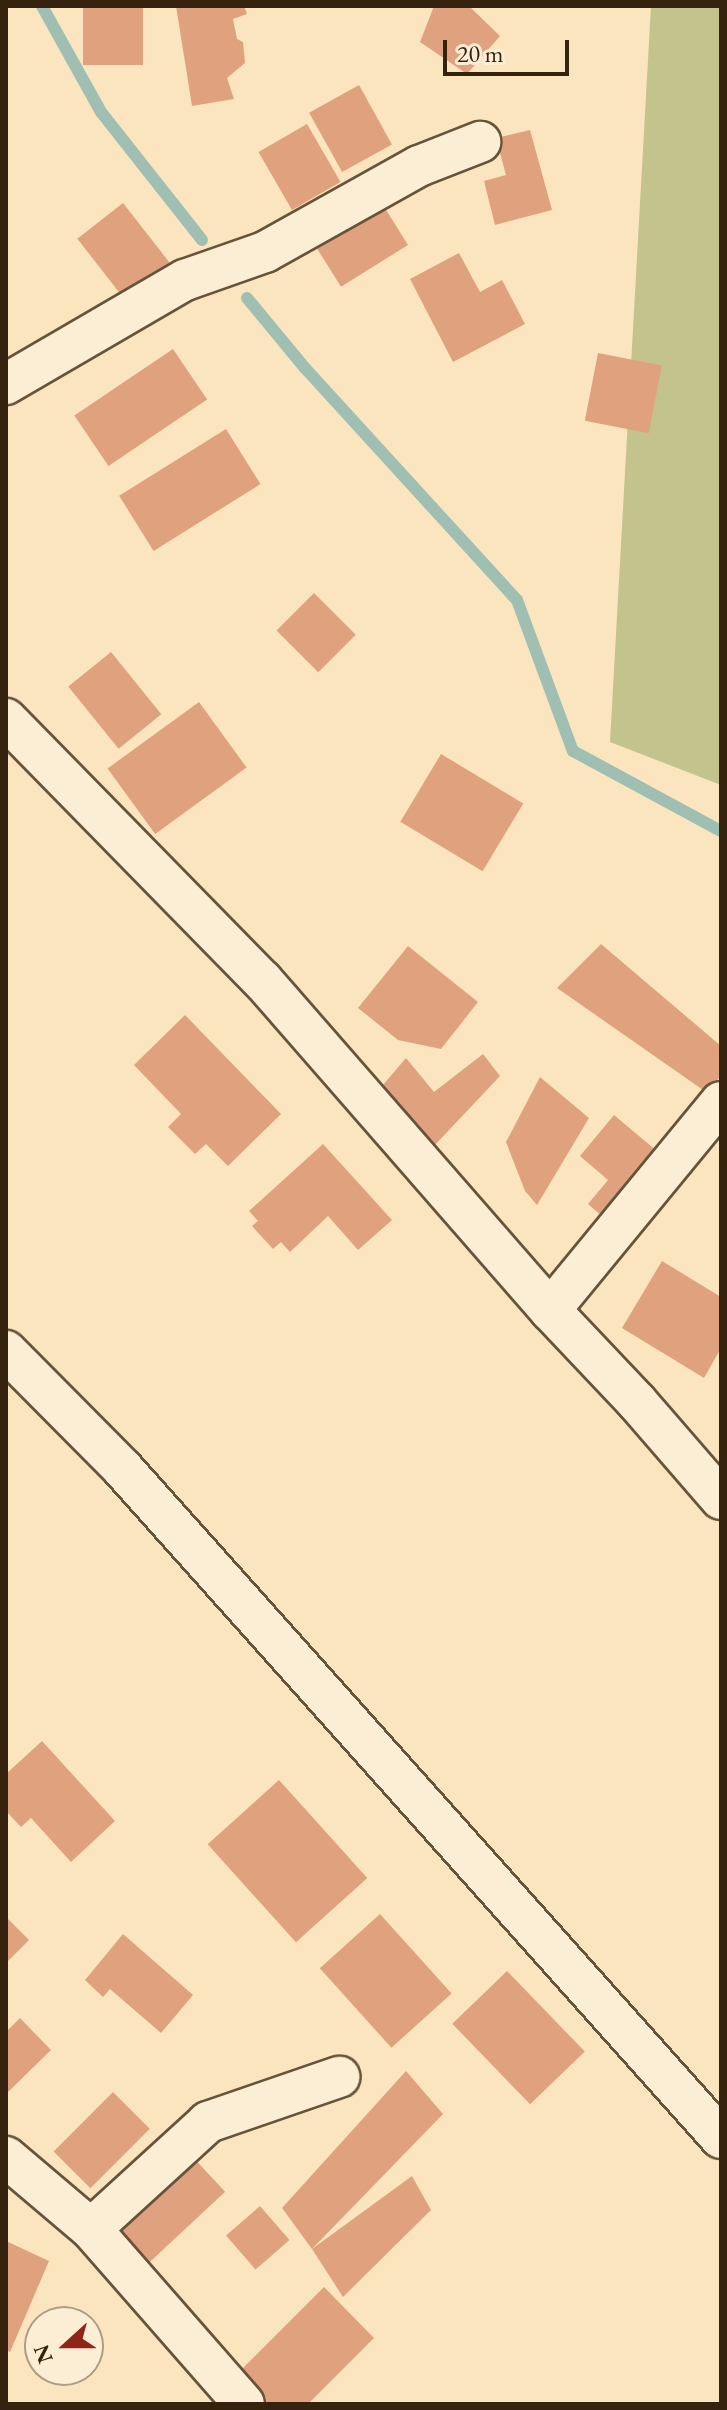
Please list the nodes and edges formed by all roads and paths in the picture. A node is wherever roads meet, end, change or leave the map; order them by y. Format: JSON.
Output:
{"nodes":[{"id":1,"x":480,"y":142,"type":"dead end"},
{"id":2,"x":6,"y":384,"type":"edge"},
{"id":3,"x":6,"y":719,"type":"edge"},
{"id":4,"x":721,"y":1102,"type":"edge"},
{"id":5,"x":550,"y":1310,"type":"junction"},
{"id":6,"x":6,"y":1351,"type":"edge"},
{"id":7,"x":721,"y":1499,"type":"edge"},
{"id":8,"x":339,"y":2077,"type":"dead end"},
{"id":9,"x":721,"y":2138,"type":"edge"},
{"id":10,"x":6,"y":2157,"type":"edge"},
{"id":11,"x":91,"y":2229,"type":"junction"},
{"id":12,"x":244,"y":2404,"type":"edge"}],
"edges":[{"from":1,"to":2,"type":"street"},
{"from":3,"to":5,"type":"street"},
{"from":4,"to":5,"type":"street"},
{"from":5,"to":7,"type":"street"},
{"from":6,"to":9,"type":"street"},
{"from":8,"to":11,"type":"street"},
{"from":10,"to":11,"type":"street"},
{"from":11,"to":12,"type":"street"}]}
